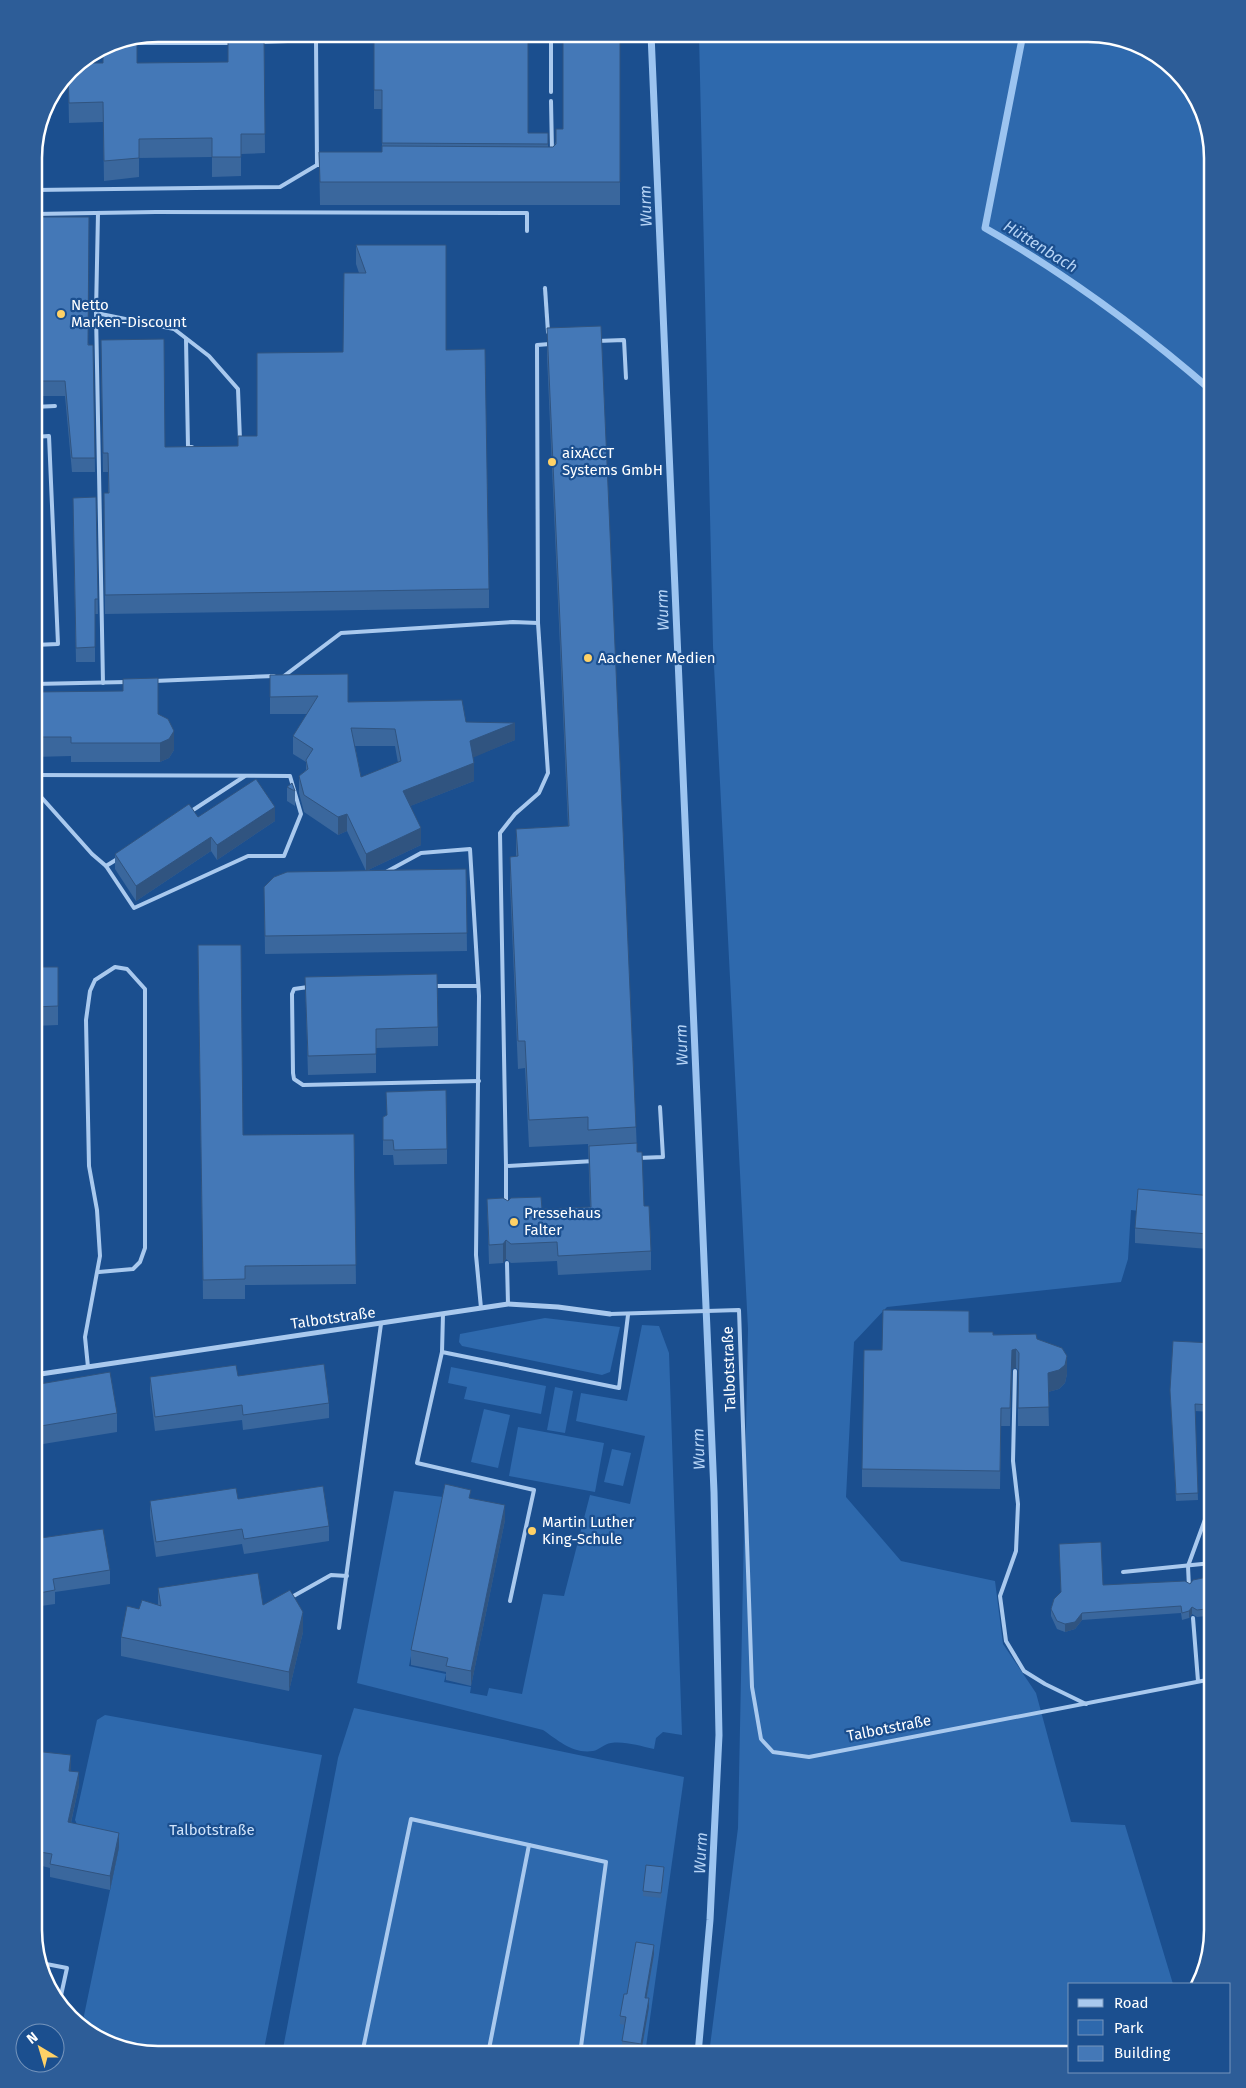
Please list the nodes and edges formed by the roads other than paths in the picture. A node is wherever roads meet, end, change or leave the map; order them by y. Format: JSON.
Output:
{"nodes":[{"id":1,"x":228,"y":42,"type":"edge"},
{"id":2,"x":316,"y":42,"type":"edge"},
{"id":3,"x":551,"y":42,"type":"edge"},
{"id":4,"x":145,"y":43,"type":"edge"},
{"id":5,"x":551,"y":92,"type":"dead end"},
{"id":6,"x":551,"y":100,"type":"dead end"},
{"id":7,"x":552,"y":157,"type":"edge"},
{"id":8,"x":317,"y":166,"type":"junction"},
{"id":9,"x":327,"y":166,"type":"edge"},
{"id":10,"x":43,"y":190,"type":"edge"},
{"id":11,"x":98,"y":213,"type":"junction"},
{"id":12,"x":43,"y":214,"type":"edge"},
{"id":13,"x":528,"y":231,"type":"dead end"},
{"id":14,"x":545,"y":288,"type":"dead end"},
{"id":15,"x":96,"y":313,"type":"junction"},
{"id":16,"x":186,"y":339,"type":"junction"},
{"id":17,"x":587,"y":342,"type":"edge"},
{"id":18,"x":550,"y":344,"type":"junction"},
{"id":19,"x":559,"y":344,"type":"edge"},
{"id":20,"x":626,"y":378,"type":"dead end"},
{"id":21,"x":56,"y":406,"type":"dead end"},
{"id":22,"x":43,"y":407,"type":"edge"},
{"id":23,"x":43,"y":436,"type":"edge"},
{"id":24,"x":240,"y":446,"type":"edge"},
{"id":25,"x":197,"y":447,"type":"edge"},
{"id":26,"x":538,"y":623,"type":"junction"},
{"id":27,"x":43,"y":645,"type":"edge"},
{"id":28,"x":152,"y":681,"type":"edge"},
{"id":29,"x":133,"y":682,"type":"edge"},
{"id":30,"x":43,"y":684,"type":"edge"},
{"id":31,"x":103,"y":684,"type":"junction"},
{"id":32,"x":43,"y":775,"type":"edge"},
{"id":33,"x":246,"y":776,"type":"junction"},
{"id":34,"x":43,"y":799,"type":"edge"},
{"id":35,"x":188,"y":813,"type":"edge"},
{"id":36,"x":122,"y":855,"type":"edge"},
{"id":37,"x":106,"y":866,"type":"junction"},
{"id":38,"x":384,"y":873,"type":"edge"},
{"id":39,"x":431,"y":986,"type":"edge"},
{"id":40,"x":478,"y":986,"type":"junction"},
{"id":41,"x":316,"y":987,"type":"edge"},
{"id":42,"x":479,"y":1080,"type":"junction"},
{"id":43,"x":660,"y":1107,"type":"dead end"},
{"id":44,"x":636,"y":1158,"type":"edge"},
{"id":45,"x":596,"y":1161,"type":"edge"},
{"id":46,"x":506,"y":1166,"type":"junction"},
{"id":47,"x":506,"y":1209,"type":"edge"},
{"id":48,"x":507,"y":1263,"type":"edge"},
{"id":49,"x":98,"y":1272,"type":"junction"},
{"id":50,"x":508,"y":1304,"type":"junction"},
{"id":51,"x":481,"y":1308,"type":"junction"},
{"id":52,"x":443,"y":1314,"type":"junction"},
{"id":53,"x":610,"y":1314,"type":"joint"},
{"id":54,"x":628,"y":1315,"type":"junction"},
{"id":55,"x":382,"y":1324,"type":"junction"},
{"id":56,"x":442,"y":1352,"type":"junction"},
{"id":57,"x":88,"y":1367,"type":"junction"},
{"id":58,"x":1015,"y":1371,"type":"edge"},
{"id":59,"x":42,"y":1373,"type":"edge"},
{"id":60,"x":1204,"y":1524,"type":"edge"},
{"id":61,"x":1204,"y":1564,"type":"edge"},
{"id":62,"x":1188,"y":1566,"type":"junction"},
{"id":63,"x":1123,"y":1572,"type":"dead end"},
{"id":64,"x":347,"y":1576,"type":"junction"},
{"id":65,"x":1189,"y":1588,"type":"edge"},
{"id":66,"x":285,"y":1601,"type":"edge"},
{"id":67,"x":510,"y":1601,"type":"dead end"},
{"id":68,"x":1193,"y":1618,"type":"edge"},
{"id":69,"x":339,"y":1628,"type":"dead end"},
{"id":70,"x":1204,"y":1680,"type":"edge"},
{"id":71,"x":1198,"y":1681,"type":"junction"},
{"id":72,"x":1086,"y":1704,"type":"junction"},
{"id":73,"x":529,"y":1845,"type":"junction"},
{"id":74,"x":48,"y":1964,"type":"edge"},
{"id":75,"x":61,"y":1993,"type":"edge"},
{"id":76,"x":364,"y":2045,"type":"edge"},
{"id":77,"x":490,"y":2045,"type":"edge"},
{"id":78,"x":581,"y":2045,"type":"edge"}],
"edges":[{"from":1,"to":4,"type":"lane"},
{"from":2,"to":8,"type":"lane"},
{"from":3,"to":5,"type":"lane"},
{"from":6,"to":7,"type":"lane"},
{"from":8,"to":9,"type":"lane"},
{"from":8,"to":10,"type":"lane"},
{"from":11,"to":12,"type":"lane"},
{"from":11,"to":13,"type":"lane"},
{"from":11,"to":15,"type":"lane"},
{"from":14,"to":18,"type":"lane"},
{"from":15,"to":16,"type":"lane"},
{"from":15,"to":31,"type":"lane"},
{"from":16,"to":24,"type":"lane"},
{"from":16,"to":25,"type":"lane"},
{"from":17,"to":20,"type":"lane"},
{"from":18,"to":19,"type":"lane"},
{"from":18,"to":26,"type":"lane"},
{"from":21,"to":22,"type":"lane"},
{"from":23,"to":27,"type":"lane"},
{"from":26,"to":28,"type":"lane"},
{"from":26,"to":46,"type":"lane"},
{"from":29,"to":31,"type":"lane"},
{"from":30,"to":31,"type":"lane"},
{"from":32,"to":33,"type":"lane"},
{"from":33,"to":35,"type":"lane"},
{"from":33,"to":37,"type":"lane"},
{"from":34,"to":37,"type":"lane"},
{"from":36,"to":37,"type":"lane"},
{"from":38,"to":40,"type":"lane"},
{"from":39,"to":40,"type":"lane"},
{"from":40,"to":42,"type":"lane"},
{"from":41,"to":42,"type":"lane"},
{"from":42,"to":51,"type":"lane"},
{"from":43,"to":44,"type":"lane"},
{"from":45,"to":46,"type":"lane"},
{"from":46,"to":47,"type":"lane"},
{"from":48,"to":50,"type":"lane"},
{"from":49,"to":49,"type":"lane"},
{"from":49,"to":57,"type":"lane"},
{"from":50,"to":51,"type":"street","name":"Talbotstraße"},
{"from":50,"to":53,"type":"street","name":"Talbotstraße"},
{"from":51,"to":52,"type":"street","name":"Talbotstraße"},
{"from":52,"to":55,"type":"street","name":"Talbotstraße"},
{"from":52,"to":56,"type":"lane"},
{"from":53,"to":54,"type":"lane","name":"Talbotstraße"},
{"from":54,"to":56,"type":"lane"},
{"from":54,"to":72,"type":"lane","name":"Talbotstraße"},
{"from":55,"to":57,"type":"street","name":"Talbotstraße"},
{"from":55,"to":64,"type":"lane"},
{"from":56,"to":67,"type":"lane"},
{"from":57,"to":59,"type":"street","name":"Talbotstraße"},
{"from":58,"to":72,"type":"lane"},
{"from":60,"to":62,"type":"lane"},
{"from":61,"to":62,"type":"lane"},
{"from":62,"to":63,"type":"lane"},
{"from":62,"to":65,"type":"lane"},
{"from":64,"to":66,"type":"lane"},
{"from":64,"to":69,"type":"lane"},
{"from":68,"to":71,"type":"lane"},
{"from":70,"to":71,"type":"lane","name":"Talbotstraße"},
{"from":71,"to":72,"type":"lane","name":"Talbotstraße"},
{"from":73,"to":76,"type":"lane"},
{"from":73,"to":77,"type":"lane"},
{"from":73,"to":78,"type":"lane"},
{"from":74,"to":75,"type":"lane"}]}
